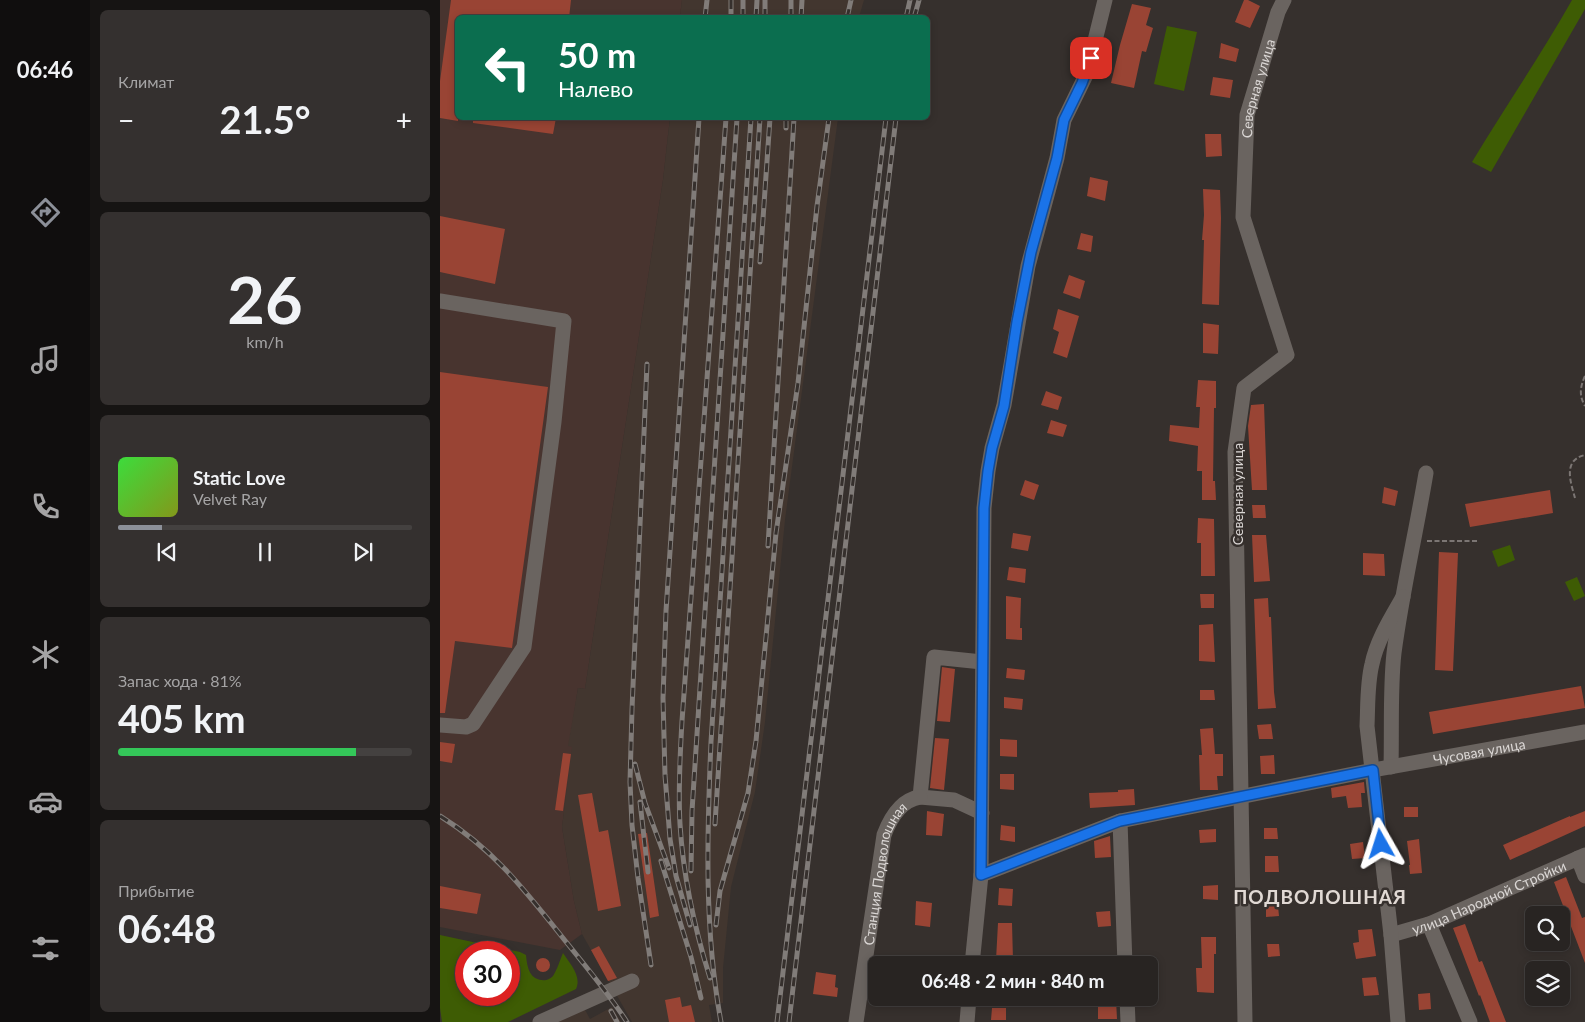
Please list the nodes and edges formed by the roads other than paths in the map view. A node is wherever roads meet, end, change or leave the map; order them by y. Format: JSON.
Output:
{"nodes":[{"id":1,"x":1105,"y":0,"type":"edge"},
{"id":2,"x":1284,"y":0,"type":"edge"},
{"id":3,"x":440,"y":302,"type":"edge"},
{"id":4,"x":1426,"y":473,"type":"dead end"},
{"id":5,"x":1403,"y":597,"type":"junction"},
{"id":6,"x":982,"y":662,"type":"junction"},
{"id":7,"x":440,"y":725,"type":"edge"},
{"id":8,"x":1585,"y":732,"type":"edge"},
{"id":9,"x":1391,"y":767,"type":"junction"},
{"id":10,"x":1373,"y":770,"type":"junction"},
{"id":11,"x":920,"y":798,"type":"junction"},
{"id":12,"x":1242,"y":798,"type":"junction"},
{"id":13,"x":982,"y":813,"type":"junction"},
{"id":14,"x":1120,"y":821,"type":"junction"},
{"id":15,"x":1582,"y":857,"type":"edge"},
{"id":16,"x":981,"y":875,"type":"junction"},
{"id":17,"x":1585,"y":876,"type":"edge"},
{"id":18,"x":1428,"y":924,"type":"junction"},
{"id":19,"x":1391,"y":935,"type":"junction"},
{"id":20,"x":973,"y":956,"type":"edge"},
{"id":21,"x":1125,"y":956,"type":"edge"},
{"id":22,"x":632,"y":982,"type":"dead end"},
{"id":23,"x":968,"y":1006,"type":"edge"},
{"id":24,"x":1127,"y":1006,"type":"edge"},
{"id":25,"x":540,"y":1022,"type":"edge"},
{"id":26,"x":856,"y":1022,"type":"edge"},
{"id":27,"x":967,"y":1022,"type":"edge"},
{"id":28,"x":1128,"y":1022,"type":"edge"},
{"id":29,"x":1245,"y":1022,"type":"edge"},
{"id":30,"x":1398,"y":1022,"type":"edge"},
{"id":31,"x":1470,"y":1022,"type":"edge"}],
"edges":[{"from":1,"to":6,"type":"street"},
{"from":2,"to":12,"type":"street","name":"Северная улица"},
{"from":3,"to":7,"type":"street"},
{"from":4,"to":5,"type":"street"},
{"from":5,"to":9,"type":"street"},
{"from":5,"to":10,"type":"street"},
{"from":6,"to":11,"type":"street"},
{"from":6,"to":13,"type":"street"},
{"from":8,"to":9,"type":"street","name":"Чусовая улица"},
{"from":9,"to":10,"type":"street","name":"Чусовая улица"},
{"from":10,"to":12,"type":"street","name":"Чусовая улица"},
{"from":10,"to":19,"type":"street"},
{"from":11,"to":13,"type":"street"},
{"from":11,"to":26,"type":"street","name":"Станция Подволошная"},
{"from":12,"to":14,"type":"street","name":"Чусовая улица"},
{"from":12,"to":29,"type":"street","name":"Северная улица"},
{"from":13,"to":16,"type":"street"},
{"from":14,"to":16,"type":"street","name":"Чусовая улица"},
{"from":14,"to":21,"type":"street"},
{"from":15,"to":17,"type":"street"},
{"from":15,"to":18,"type":"street","name":"улица Народной Стройки"},
{"from":16,"to":20,"type":"street"},
{"from":18,"to":19,"type":"street","name":"улица Народной Стройки"},
{"from":18,"to":31,"type":"street"},
{"from":19,"to":30,"type":"street"},
{"from":22,"to":25,"type":"street"},
{"from":23,"to":27,"type":"street"},
{"from":24,"to":28,"type":"street"}]}
